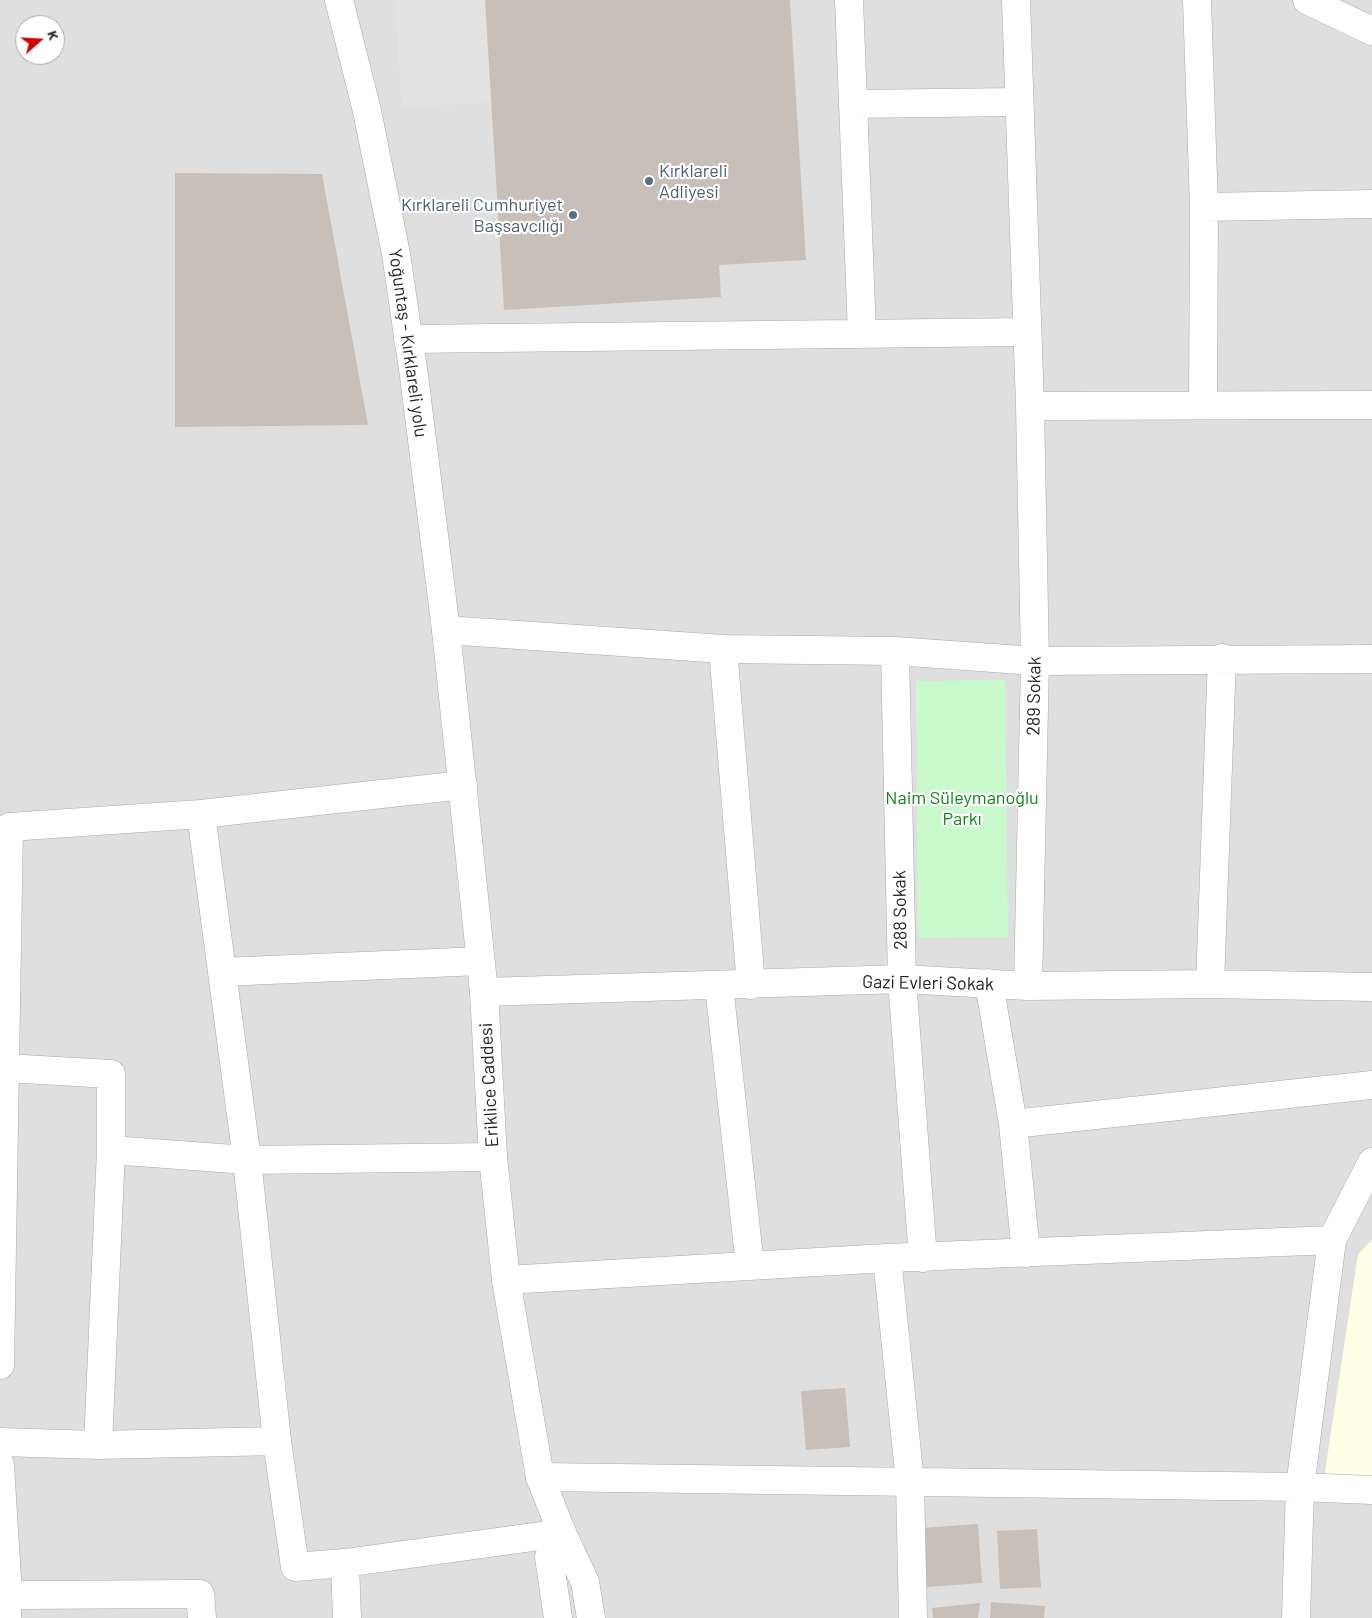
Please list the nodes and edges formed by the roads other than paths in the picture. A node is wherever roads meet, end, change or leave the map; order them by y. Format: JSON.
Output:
{"nodes":[{"id":1,"x":339,"y":0,"type":"edge"},
{"id":2,"x":849,"y":0,"type":"edge"},
{"id":3,"x":1016,"y":0,"type":"edge"},
{"id":4,"x":1197,"y":0,"type":"edge"},
{"id":5,"x":1307,"y":0,"type":"edge"},
{"id":6,"x":1372,"y":32,"type":"edge"},
{"id":7,"x":1019,"y":102,"type":"junction"},
{"id":8,"x":853,"y":104,"type":"junction"},
{"id":9,"x":1372,"y":204,"type":"edge"},
{"id":10,"x":1204,"y":207,"type":"junction"},
{"id":11,"x":1026,"y":332,"type":"junction"},
{"id":12,"x":862,"y":333,"type":"junction"},
{"id":13,"x":408,"y":338,"type":"junction"},
{"id":14,"x":1203,"y":404,"type":"junction"},
{"id":15,"x":1372,"y":405,"type":"edge"},
{"id":16,"x":1030,"y":406,"type":"junction"},
{"id":17,"x":446,"y":630,"type":"junction"},
{"id":18,"x":722,"y":649,"type":"junction"},
{"id":19,"x":896,"y":651,"type":"junction"},
{"id":20,"x":1222,"y":658,"type":"junction"},
{"id":21,"x":1372,"y":659,"type":"edge"},
{"id":22,"x":1035,"y":661,"type":"junction"},
{"id":23,"x":463,"y":785,"type":"junction"},
{"id":24,"x":201,"y":814,"type":"junction"},
{"id":25,"x":480,"y":961,"type":"junction"},
{"id":26,"x":222,"y":972,"type":"junction"},
{"id":27,"x":902,"y":979,"type":"junction"},
{"id":28,"x":989,"y":983,"type":"junction"},
{"id":29,"x":1210,"y":984,"type":"junction"},
{"id":30,"x":751,"y":985,"type":"junction"},
{"id":31,"x":719,"y":986,"type":"junction"},
{"id":32,"x":1028,"y":986,"type":"junction"},
{"id":33,"x":1372,"y":986,"type":"edge"},
{"id":34,"x":484,"y":992,"type":"junction"},
{"id":35,"x":5,"y":1068,"type":"junction"},
{"id":36,"x":1372,"y":1085,"type":"edge"},
{"id":37,"x":1013,"y":1124,"type":"junction"},
{"id":38,"x":111,"y":1150,"type":"junction"},
{"id":39,"x":493,"y":1157,"type":"junction"},
{"id":40,"x":247,"y":1160,"type":"junction"},
{"id":41,"x":1372,"y":1162,"type":"edge"},
{"id":42,"x":1332,"y":1240,"type":"junction"},
{"id":43,"x":1026,"y":1253,"type":"junction"},
{"id":44,"x":887,"y":1258,"type":"junction"},
{"id":45,"x":923,"y":1258,"type":"junction"},
{"id":46,"x":750,"y":1266,"type":"junction"},
{"id":47,"x":1,"y":1268,"type":"edge"},
{"id":48,"x":506,"y":1280,"type":"junction"},
{"id":49,"x":0,"y":1365,"type":"edge"},
{"id":50,"x":277,"y":1441,"type":"junction"},
{"id":51,"x":0,"y":1442,"type":"edge"},
{"id":52,"x":98,"y":1444,"type":"junction"},
{"id":53,"x":0,"y":1465,"type":"edge"},
{"id":54,"x":540,"y":1477,"type":"junction"},
{"id":55,"x":910,"y":1482,"type":"junction"},
{"id":56,"x":1300,"y":1487,"type":"junction"},
{"id":57,"x":1372,"y":1490,"type":"edge"},
{"id":58,"x":562,"y":1533,"type":"junction"},
{"id":59,"x":345,"y":1563,"type":"junction"},
{"id":60,"x":7,"y":1606,"type":"edge"},
{"id":61,"x":202,"y":1618,"type":"edge"},
{"id":62,"x":347,"y":1618,"type":"edge"},
{"id":63,"x":558,"y":1618,"type":"edge"},
{"id":64,"x":591,"y":1618,"type":"edge"},
{"id":65,"x":913,"y":1618,"type":"edge"},
{"id":66,"x":1296,"y":1618,"type":"edge"}],
"edges":[{"from":1,"to":13,"type":"street","name":"Yoğuntaş - Kırklareli yolu"},
{"from":2,"to":8,"type":"street"},
{"from":3,"to":7,"type":"street","name":"289 Sokak"},
{"from":4,"to":10,"type":"street"},
{"from":5,"to":6,"type":"street"},
{"from":7,"to":8,"type":"street"},
{"from":7,"to":11,"type":"street","name":"289 Sokak"},
{"from":8,"to":12,"type":"street"},
{"from":9,"to":10,"type":"street"},
{"from":10,"to":14,"type":"street"},
{"from":11,"to":12,"type":"street"},
{"from":11,"to":16,"type":"street","name":"289 Sokak"},
{"from":12,"to":13,"type":"street"},
{"from":13,"to":17,"type":"street","name":"Yoğuntaş - Kırklareli yolu"},
{"from":14,"to":15,"type":"street"},
{"from":14,"to":16,"type":"street"},
{"from":16,"to":22,"type":"street","name":"289 Sokak"},
{"from":17,"to":18,"type":"street"},
{"from":17,"to":23,"type":"street","name":"Eriklice Caddesi"},
{"from":18,"to":19,"type":"street"},
{"from":18,"to":30,"type":"street"},
{"from":19,"to":22,"type":"street"},
{"from":19,"to":27,"type":"street","name":"288 Sokak"},
{"from":20,"to":21,"type":"street"},
{"from":20,"to":22,"type":"street"},
{"from":20,"to":29,"type":"street"},
{"from":22,"to":32,"type":"street","name":"289 Sokak"},
{"from":23,"to":24,"type":"street"},
{"from":23,"to":25,"type":"street","name":"Eriklice Caddesi"},
{"from":24,"to":26,"type":"street"},
{"from":24,"to":35,"type":"street"},
{"from":25,"to":26,"type":"street"},
{"from":25,"to":34,"type":"street","name":"Eriklice Caddesi"},
{"from":26,"to":40,"type":"street"},
{"from":27,"to":28,"type":"street","name":"Gazi Evleri Sokak"},
{"from":27,"to":30,"type":"street","name":"Gazi Evleri Sokak"},
{"from":27,"to":45,"type":"street","name":"288 Sokak"},
{"from":28,"to":32,"type":"street","name":"Gazi Evleri Sokak"},
{"from":28,"to":37,"type":"street"},
{"from":29,"to":32,"type":"street","name":"Gazi Evleri Sokak"},
{"from":29,"to":33,"type":"street","name":"Gazi Evleri Sokak"},
{"from":30,"to":31,"type":"street","name":"Gazi Evleri Sokak"},
{"from":31,"to":34,"type":"street","name":"Gazi Evleri Sokak"},
{"from":31,"to":46,"type":"street"},
{"from":34,"to":39,"type":"street","name":"Eriklice Caddesi"},
{"from":35,"to":38,"type":"street"},
{"from":35,"to":47,"type":"street"},
{"from":36,"to":37,"type":"street"},
{"from":37,"to":43,"type":"street"},
{"from":38,"to":40,"type":"street"},
{"from":38,"to":52,"type":"street"},
{"from":39,"to":40,"type":"street"},
{"from":39,"to":48,"type":"street","name":"Eriklice Caddesi"},
{"from":40,"to":50,"type":"street"},
{"from":41,"to":42,"type":"street"},
{"from":42,"to":43,"type":"street"},
{"from":42,"to":56,"type":"street"},
{"from":43,"to":45,"type":"street"},
{"from":44,"to":45,"type":"street"},
{"from":44,"to":46,"type":"street"},
{"from":44,"to":55,"type":"street"},
{"from":46,"to":48,"type":"street"},
{"from":47,"to":49,"type":"street"},
{"from":48,"to":54,"type":"street","name":"Eriklice Caddesi"},
{"from":50,"to":52,"type":"street"},
{"from":50,"to":59,"type":"street"},
{"from":51,"to":52,"type":"street"},
{"from":53,"to":60,"type":"street"},
{"from":54,"to":55,"type":"street"},
{"from":54,"to":58,"type":"street","name":"Eriklice Caddesi"},
{"from":55,"to":56,"type":"street"},
{"from":55,"to":65,"type":"street"},
{"from":56,"to":57,"type":"street"},
{"from":56,"to":66,"type":"street"},
{"from":58,"to":59,"type":"street"},
{"from":58,"to":63,"type":"street"},
{"from":58,"to":64,"type":"street","name":"Eriklice Caddesi"},
{"from":59,"to":62,"type":"street"},
{"from":60,"to":61,"type":"street"}]}
